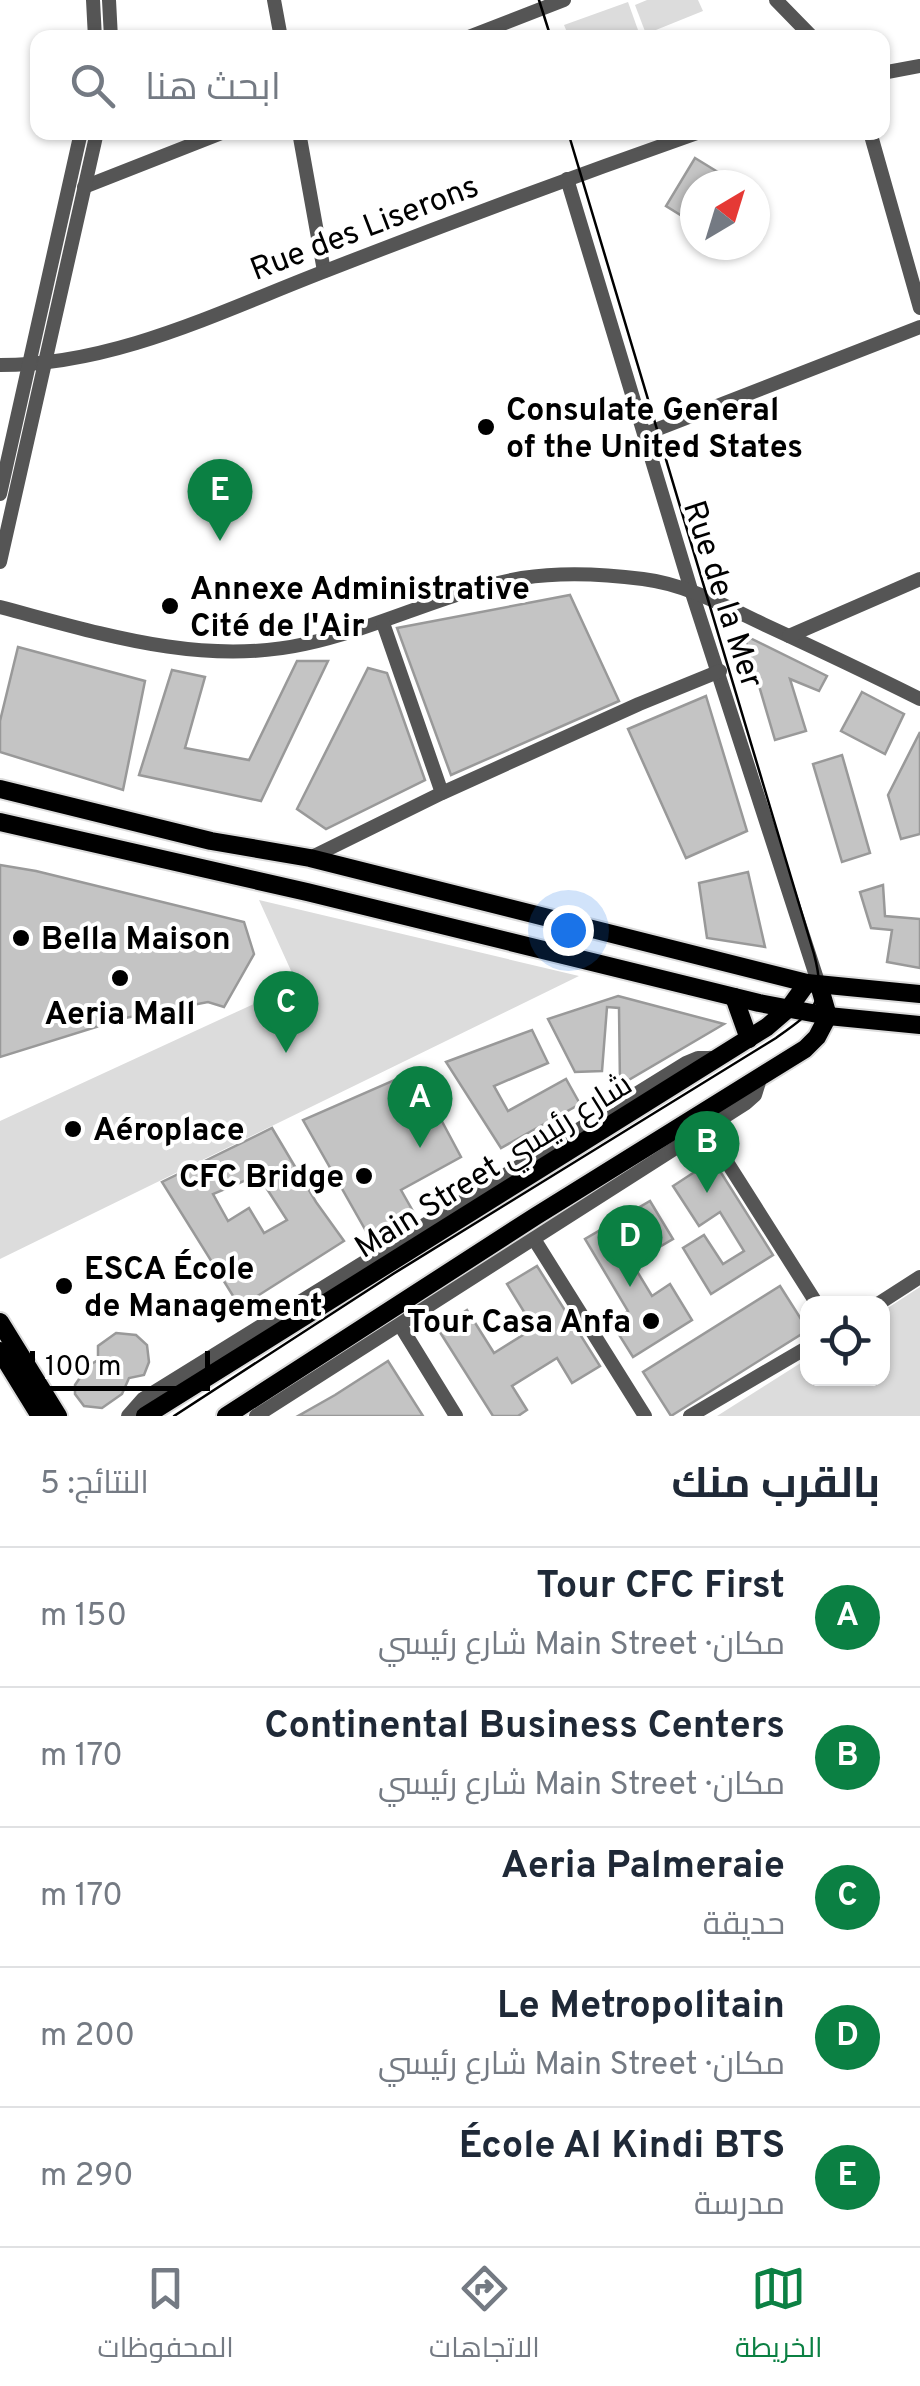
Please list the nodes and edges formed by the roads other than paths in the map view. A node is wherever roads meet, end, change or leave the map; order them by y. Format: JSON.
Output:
{"nodes":[{"id":1,"x":94,"y":0,"type":"edge"},
{"id":2,"x":109,"y":0,"type":"edge"},
{"id":3,"x":274,"y":0,"type":"edge"},
{"id":4,"x":564,"y":0,"type":"edge"},
{"id":5,"x":776,"y":0,"type":"edge"},
{"id":6,"x":96,"y":30,"type":"edge"},
{"id":7,"x":111,"y":30,"type":"edge"},
{"id":8,"x":280,"y":30,"type":"edge"},
{"id":9,"x":487,"y":30,"type":"edge"},
{"id":10,"x":805,"y":30,"type":"edge"},
{"id":11,"x":920,"y":66,"type":"edge"},
{"id":12,"x":890,"y":72,"type":"edge"},
{"id":13,"x":79,"y":140,"type":"edge"},
{"id":14,"x":94,"y":140,"type":"edge"},
{"id":15,"x":204,"y":140,"type":"edge"},
{"id":16,"x":300,"y":140,"type":"edge"},
{"id":17,"x":677,"y":140,"type":"edge"},
{"id":18,"x":872,"y":140,"type":"edge"},
{"id":19,"x":567,"y":179,"type":"junction"},
{"id":20,"x":84,"y":187,"type":"junction"},
{"id":21,"x":324,"y":272,"type":"junction"},
{"id":22,"x":920,"y":308,"type":"edge"},
{"id":23,"x":920,"y":327,"type":"edge"},
{"id":24,"x":46,"y":363,"type":"junction"},
{"id":25,"x":0,"y":365,"type":"edge"},
{"id":26,"x":29,"y":365,"type":"junction"},
{"id":27,"x":646,"y":434,"type":"junction"},
{"id":28,"x":0,"y":494,"type":"edge"},
{"id":29,"x":0,"y":562,"type":"edge"},
{"id":30,"x":920,"y":578,"type":"edge"},
{"id":31,"x":692,"y":593,"type":"junction"},
{"id":32,"x":0,"y":607,"type":"edge"},
{"id":33,"x":383,"y":623,"type":"junction"},
{"id":34,"x":789,"y":636,"type":"junction"},
{"id":35,"x":720,"y":671,"type":"junction"},
{"id":36,"x":920,"y":699,"type":"edge"},
{"id":37,"x":0,"y":789,"type":"edge"},
{"id":38,"x":442,"y":793,"type":"junction"},
{"id":39,"x":0,"y":822,"type":"edge"},
{"id":40,"x":310,"y":858,"type":"junction"},
{"id":41,"x":813,"y":979,"type":"junction"},
{"id":42,"x":920,"y":994,"type":"edge"},
{"id":43,"x":734,"y":997,"type":"junction"},
{"id":44,"x":789,"y":1008,"type":"junction"},
{"id":45,"x":828,"y":1016,"type":"junction"},
{"id":46,"x":920,"y":1025,"type":"edge"},
{"id":47,"x":748,"y":1039,"type":"junction"},
{"id":48,"x":719,"y":1058,"type":"junction"},
{"id":49,"x":760,"y":1078,"type":"junction"},
{"id":50,"x":706,"y":1129,"type":"junction"},
{"id":51,"x":534,"y":1239,"type":"junction"},
{"id":52,"x":920,"y":1276,"type":"edge"},
{"id":53,"x":813,"y":1296,"type":"edge"},
{"id":54,"x":890,"y":1296,"type":"edge"},
{"id":55,"x":0,"y":1322,"type":"edge"},
{"id":56,"x":400,"y":1324,"type":"junction"},
{"id":57,"x":0,"y":1352,"type":"edge"},
{"id":58,"x":800,"y":1352,"type":"edge"},
{"id":59,"x":40,"y":1416,"type":"edge"},
{"id":60,"x":58,"y":1416,"type":"edge"},
{"id":61,"x":128,"y":1416,"type":"edge"},
{"id":62,"x":145,"y":1416,"type":"edge"},
{"id":63,"x":226,"y":1416,"type":"edge"},
{"id":64,"x":256,"y":1416,"type":"edge"},
{"id":65,"x":456,"y":1416,"type":"edge"},
{"id":66,"x":645,"y":1416,"type":"edge"},
{"id":67,"x":690,"y":1416,"type":"edge"}],
"edges":[{"from":1,"to":6,"type":"street"},
{"from":2,"to":7,"type":"street"},
{"from":3,"to":8,"type":"street"},
{"from":4,"to":9,"type":"street"},
{"from":5,"to":10,"type":"street"},
{"from":11,"to":12,"type":"street"},
{"from":13,"to":26,"type":"street"},
{"from":14,"to":20,"type":"street"},
{"from":15,"to":20,"type":"street"},
{"from":16,"to":21,"type":"street"},
{"from":17,"to":19,"type":"street","name":"Rue des Liserons"},
{"from":18,"to":22,"type":"street"},
{"from":19,"to":21,"type":"street","name":"Rue des Liserons"},
{"from":19,"to":27,"type":"street","name":"Rue de la Mer"},
{"from":20,"to":24,"type":"street"},
{"from":21,"to":24,"type":"street","name":"Rue des Liserons"},
{"from":23,"to":27,"type":"street"},
{"from":24,"to":26,"type":"street","name":"Rue des Liserons"},
{"from":24,"to":29,"type":"street"},
{"from":25,"to":26,"type":"street","name":"Rue des Liserons"},
{"from":26,"to":28,"type":"street"},
{"from":27,"to":31,"type":"street","name":"Rue de la Mer"},
{"from":30,"to":34,"type":"street"},
{"from":31,"to":33,"type":"street"},
{"from":31,"to":34,"type":"street"},
{"from":31,"to":35,"type":"street","name":"Rue de la Mer"},
{"from":32,"to":33,"type":"street"},
{"from":33,"to":38,"type":"street"},
{"from":34,"to":36,"type":"street"},
{"from":35,"to":38,"type":"street"},
{"from":35,"to":41,"type":"street","name":"Rue de la Mer"},
{"from":37,"to":40,"type":"main road"},
{"from":38,"to":40,"type":"street"},
{"from":39,"to":43,"type":"main road"},
{"from":40,"to":41,"type":"main road"},
{"from":41,"to":42,"type":"main road"},
{"from":41,"to":44,"type":"main road","name":"Main Street شارع رئيسي"},
{"from":41,"to":45,"type":"main road"},
{"from":43,"to":44,"type":"main road"},
{"from":43,"to":47,"type":"main road"},
{"from":44,"to":45,"type":"main road"},
{"from":44,"to":47,"type":"main road","name":"Main Street شارع رئيسي"},
{"from":45,"to":46,"type":"main road"},
{"from":45,"to":49,"type":"main road","name":"Main Street شارع رئيسي"},
{"from":47,"to":48,"type":"main road","name":"Main Street شارع رئيسي"},
{"from":48,"to":61,"type":"street","name":"Main Street شارع رئيسي"},
{"from":48,"to":62,"type":"main road","name":"Main Street شارع رئيسي"},
{"from":49,"to":50,"type":"street","name":"Main Street شارع رئيسي"},
{"from":49,"to":63,"type":"main road","name":"Main Street شارع رئيسي"},
{"from":50,"to":51,"type":"street","name":"Main Street شارع رئيسي"},
{"from":50,"to":53,"type":"street"},
{"from":51,"to":56,"type":"street","name":"Main Street شارع رئيسي"},
{"from":51,"to":66,"type":"street"},
{"from":52,"to":54,"type":"street"},
{"from":55,"to":60,"type":"main road"},
{"from":56,"to":64,"type":"street","name":"Main Street شارع رئيسي"},
{"from":56,"to":65,"type":"street"},
{"from":57,"to":59,"type":"main road"},
{"from":58,"to":67,"type":"street"}]}
